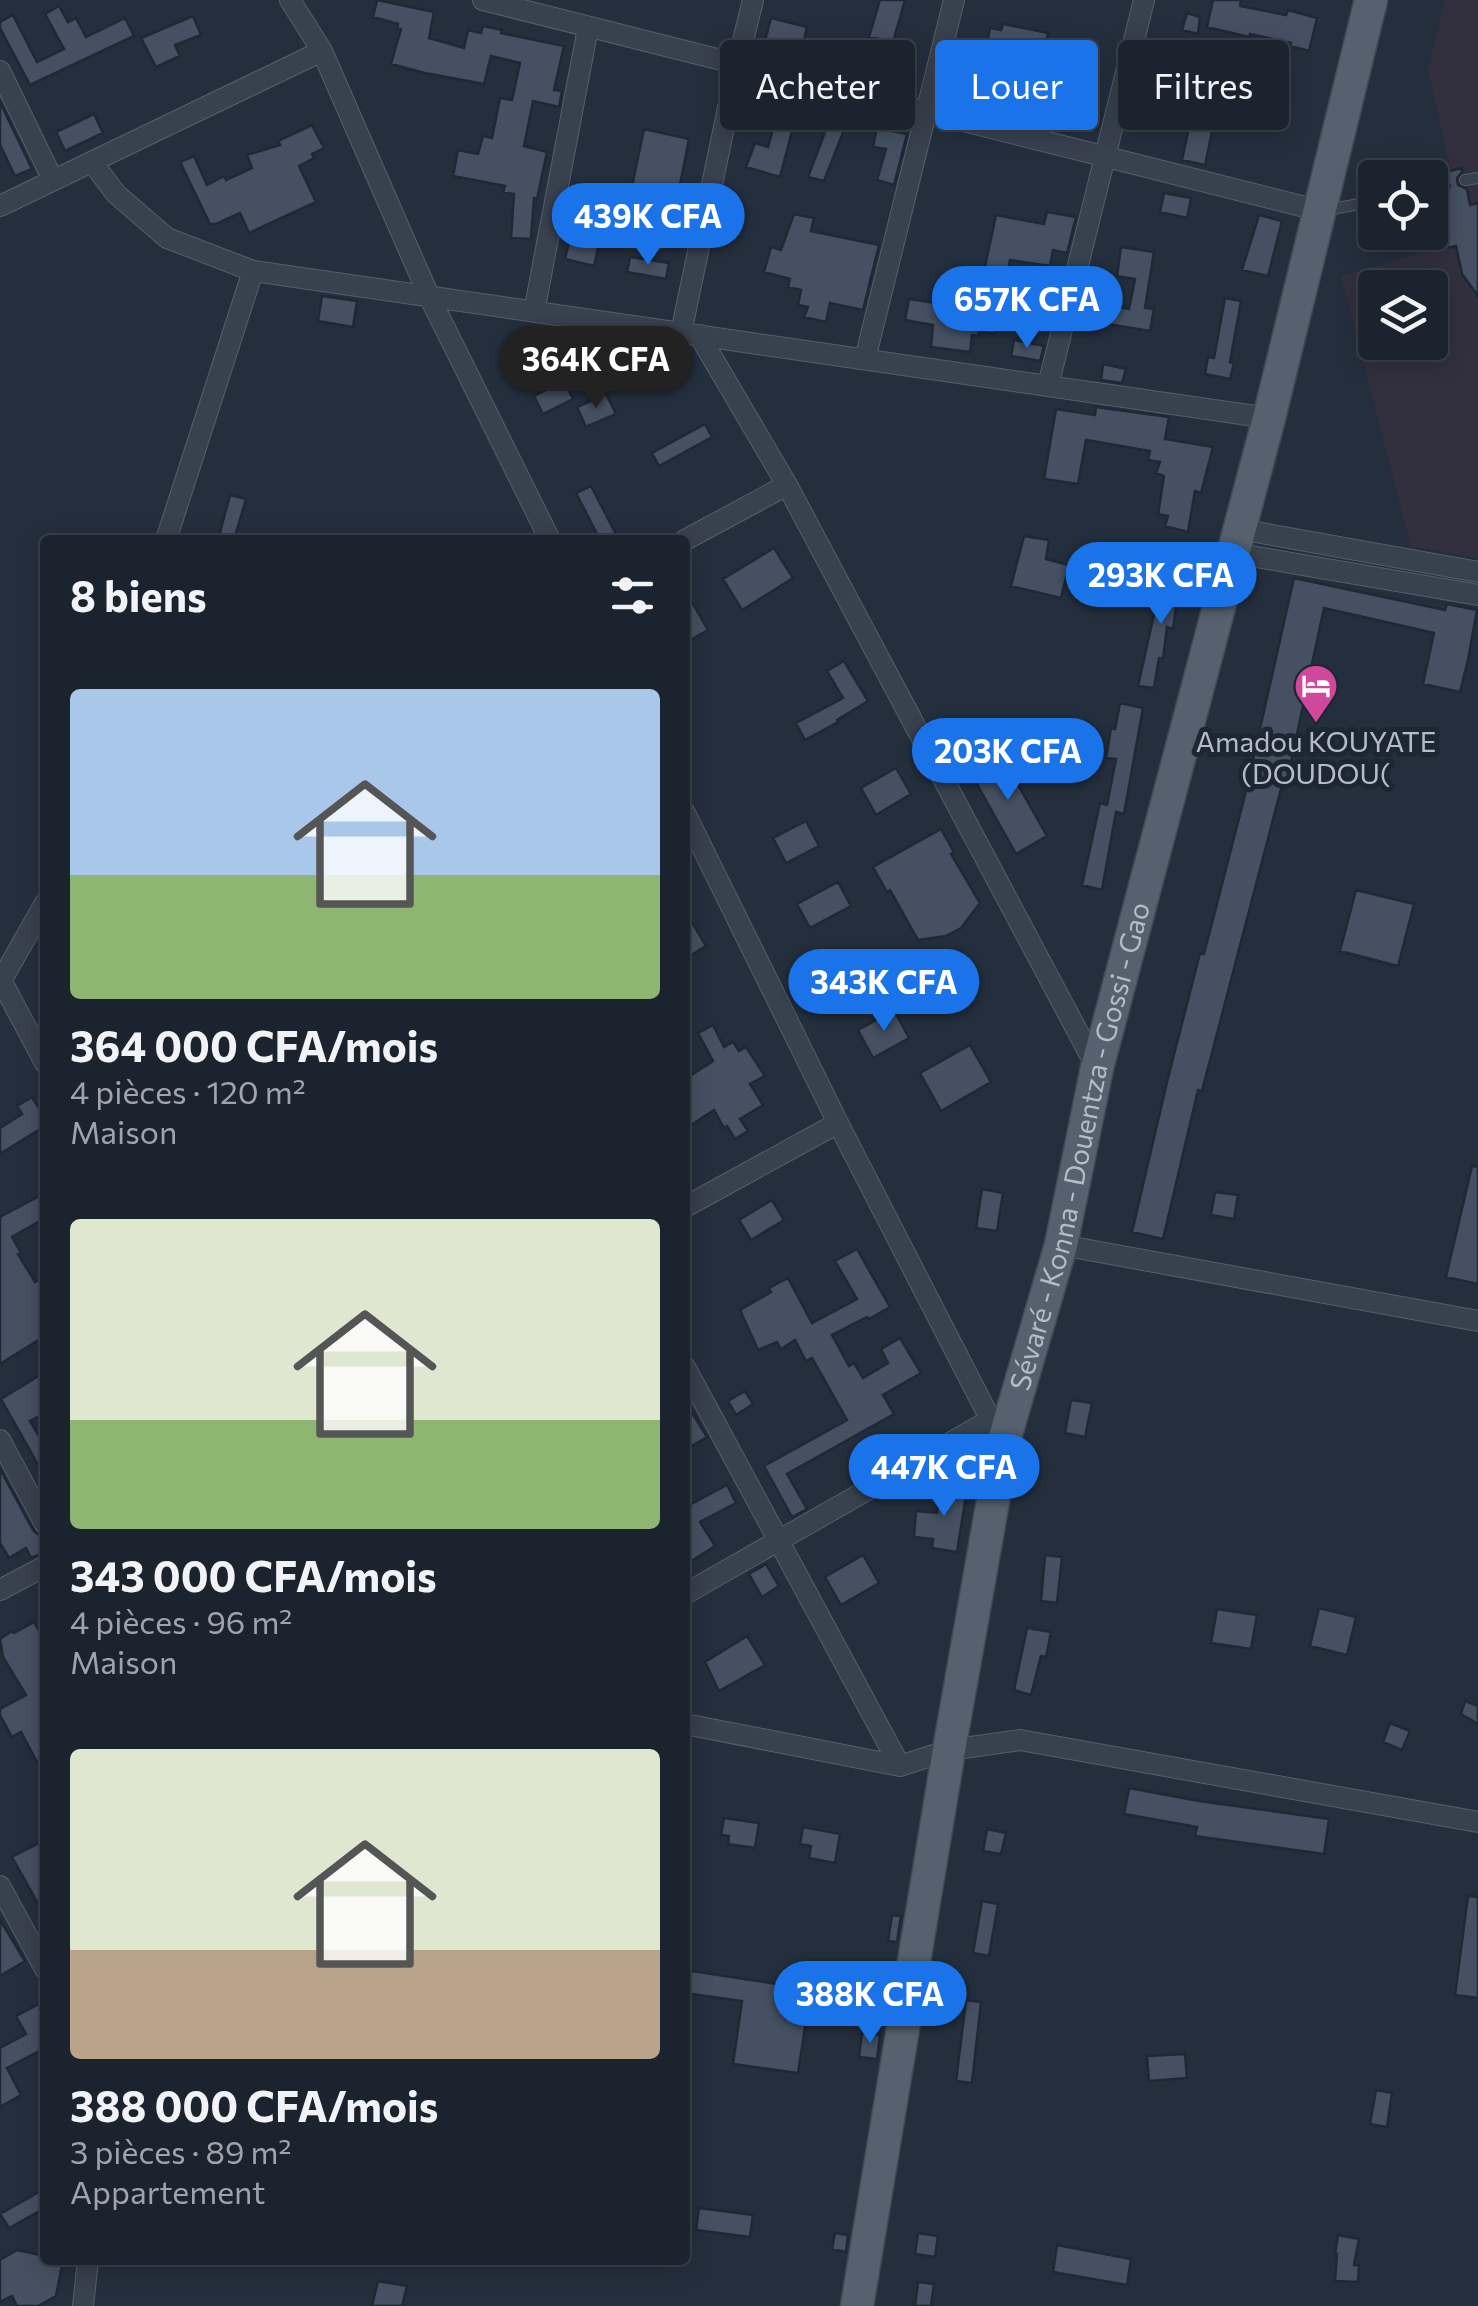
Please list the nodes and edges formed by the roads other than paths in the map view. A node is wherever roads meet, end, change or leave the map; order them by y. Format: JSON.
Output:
{"nodes":[{"id":1,"x":290,"y":0,"type":"edge"},
{"id":2,"x":483,"y":0,"type":"edge"},
{"id":3,"x":753,"y":0,"type":"edge"},
{"id":4,"x":954,"y":0,"type":"edge"},
{"id":5,"x":1144,"y":0,"type":"edge"},
{"id":6,"x":1371,"y":0,"type":"edge"},
{"id":7,"x":588,"y":28,"type":"junction"},
{"id":8,"x":743,"y":40,"type":"edge"},
{"id":9,"x":322,"y":51,"type":"junction"},
{"id":10,"x":720,"y":61,"type":"edge"},
{"id":11,"x":0,"y":71,"type":"edge"},
{"id":12,"x":915,"y":110,"type":"edge"},
{"id":13,"x":926,"y":113,"type":"junction"},
{"id":14,"x":726,"y":130,"type":"edge"},
{"id":15,"x":1105,"y":157,"type":"junction"},
{"id":16,"x":92,"y":162,"type":"junction"},
{"id":17,"x":1478,"y":178,"type":"edge"},
{"id":18,"x":53,"y":180,"type":"junction"},
{"id":19,"x":1464,"y":180,"type":"dead end"},
{"id":20,"x":1358,"y":204,"type":"edge"},
{"id":21,"x":0,"y":206,"type":"edge"},
{"id":22,"x":1321,"y":211,"type":"junction"},
{"id":23,"x":253,"y":271,"type":"junction"},
{"id":24,"x":429,"y":296,"type":"junction"},
{"id":25,"x":534,"y":312,"type":"junction"},
{"id":26,"x":690,"y":334,"type":"junction"},
{"id":27,"x":864,"y":360,"type":"junction"},
{"id":28,"x":1048,"y":386,"type":"junction"},
{"id":29,"x":1269,"y":418,"type":"junction"},
{"id":30,"x":787,"y":485,"type":"junction"},
{"id":31,"x":168,"y":535,"type":"edge"},
{"id":32,"x":548,"y":535,"type":"edge"},
{"id":33,"x":690,"y":537,"type":"edge"},
{"id":34,"x":1236,"y":541,"type":"junction"},
{"id":35,"x":1478,"y":572,"type":"edge"},
{"id":36,"x":1478,"y":595,"type":"edge"},
{"id":37,"x":690,"y":823,"type":"edge"},
{"id":38,"x":40,"y":912,"type":"edge"},
{"id":39,"x":1,"y":982,"type":"edge"},
{"id":40,"x":40,"y":1054,"type":"edge"},
{"id":41,"x":1097,"y":1068,"type":"junction"},
{"id":42,"x":838,"y":1123,"type":"junction"},
{"id":43,"x":690,"y":1204,"type":"edge"},
{"id":44,"x":1061,"y":1245,"type":"junction"},
{"id":45,"x":1478,"y":1321,"type":"edge"},
{"id":46,"x":690,"y":1376,"type":"edge"},
{"id":47,"x":996,"y":1432,"type":"junction"},
{"id":48,"x":0,"y":1440,"type":"edge"},
{"id":49,"x":40,"y":1515,"type":"edge"},
{"id":50,"x":778,"y":1541,"type":"junction"},
{"id":51,"x":40,"y":1569,"type":"edge"},
{"id":52,"x":0,"y":1590,"type":"edge"},
{"id":53,"x":690,"y":1591,"type":"edge"},
{"id":54,"x":690,"y":1725,"type":"edge"},
{"id":55,"x":949,"y":1750,"type":"junction"},
{"id":56,"x":900,"y":1766,"type":"junction"},
{"id":57,"x":1478,"y":1822,"type":"edge"},
{"id":58,"x":0,"y":1886,"type":"edge"},
{"id":59,"x":40,"y":1960,"type":"edge"},
{"id":60,"x":87,"y":2265,"type":"edge"},
{"id":61,"x":82,"y":2306,"type":"edge"},
{"id":62,"x":857,"y":2306,"type":"edge"}],
"edges":[{"from":1,"to":9,"type":"street"},
{"from":2,"to":7,"type":"street"},
{"from":3,"to":8,"type":"street"},
{"from":4,"to":13,"type":"street"},
{"from":5,"to":15,"type":"street"},
{"from":6,"to":22,"type":"main road","name":"Sévaré - Konna - Douentza - Gossi - Gao"},
{"from":7,"to":10,"type":"street"},
{"from":7,"to":25,"type":"street"},
{"from":9,"to":16,"type":"street"},
{"from":9,"to":24,"type":"street"},
{"from":11,"to":18,"type":"street"},
{"from":12,"to":13,"type":"street"},
{"from":13,"to":15,"type":"street"},
{"from":13,"to":27,"type":"street"},
{"from":14,"to":26,"type":"street"},
{"from":15,"to":22,"type":"street"},
{"from":15,"to":28,"type":"street"},
{"from":16,"to":18,"type":"street"},
{"from":16,"to":23,"type":"street"},
{"from":17,"to":19,"type":"lane"},
{"from":18,"to":21,"type":"street"},
{"from":20,"to":22,"type":"lane"},
{"from":22,"to":29,"type":"main road","name":"Sévaré - Konna - Douentza - Gossi - Gao"},
{"from":23,"to":24,"type":"street"},
{"from":23,"to":31,"type":"street"},
{"from":24,"to":25,"type":"street"},
{"from":24,"to":32,"type":"street"},
{"from":25,"to":26,"type":"street"},
{"from":26,"to":27,"type":"street"},
{"from":26,"to":30,"type":"street"},
{"from":27,"to":28,"type":"street"},
{"from":28,"to":29,"type":"street"},
{"from":29,"to":34,"type":"main road","name":"Sévaré - Konna - Douentza - Gossi - Gao"},
{"from":30,"to":33,"type":"street"},
{"from":30,"to":41,"type":"street"},
{"from":34,"to":35,"type":"street"},
{"from":34,"to":36,"type":"street"},
{"from":34,"to":41,"type":"main road","name":"Sévaré - Konna - Douentza - Gossi - Gao"},
{"from":37,"to":42,"type":"street"},
{"from":38,"to":39,"type":"street"},
{"from":39,"to":40,"type":"street"},
{"from":41,"to":44,"type":"main road","name":"Sévaré - Konna - Douentza - Gossi - Gao"},
{"from":42,"to":43,"type":"street"},
{"from":42,"to":47,"type":"street"},
{"from":44,"to":45,"type":"street"},
{"from":44,"to":47,"type":"main road","name":"Sévaré - Konna - Douentza - Gossi - Gao"},
{"from":46,"to":50,"type":"street"},
{"from":47,"to":50,"type":"street"},
{"from":47,"to":55,"type":"main road","name":"Sévaré - Konna - Douentza - Gossi - Gao"},
{"from":48,"to":49,"type":"street"},
{"from":50,"to":53,"type":"street"},
{"from":50,"to":56,"type":"street"},
{"from":51,"to":52,"type":"street"},
{"from":54,"to":56,"type":"street"},
{"from":55,"to":56,"type":"street"},
{"from":55,"to":57,"type":"street"},
{"from":55,"to":62,"type":"main road","name":"Sévaré - Konna - Douentza - Gossi - Gao"},
{"from":58,"to":59,"type":"street"},
{"from":60,"to":61,"type":"street"}]}
